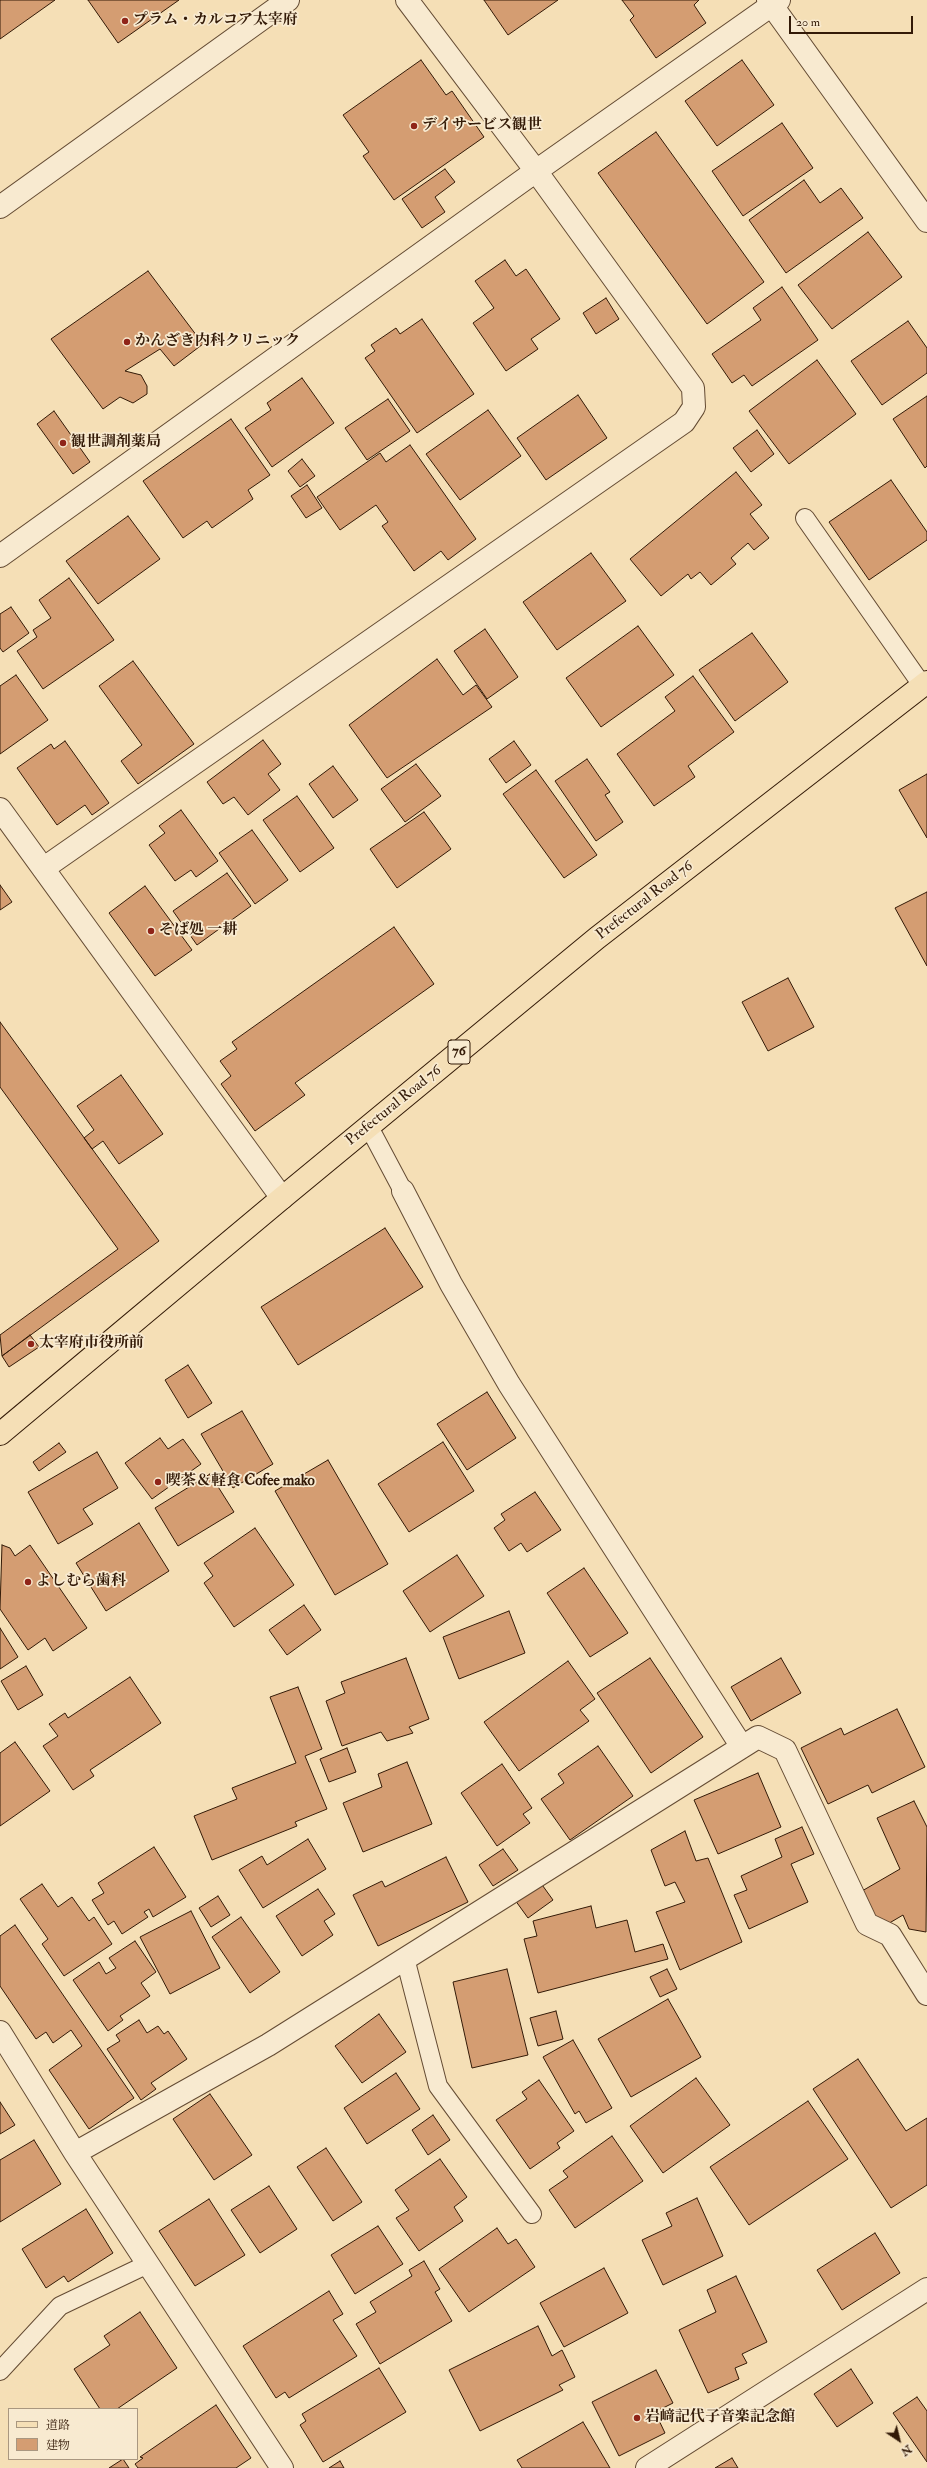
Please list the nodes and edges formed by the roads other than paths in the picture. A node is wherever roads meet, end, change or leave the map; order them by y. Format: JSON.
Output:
{"nodes":[{"id":1,"x":288,"y":0,"type":"edge"},
{"id":2,"x":407,"y":0,"type":"edge"},
{"id":3,"x":773,"y":2,"type":"edge"},
{"id":4,"x":536,"y":171,"type":"junction"},
{"id":5,"x":0,"y":207,"type":"edge"},
{"id":6,"x":927,"y":222,"type":"edge"},
{"id":7,"x":805,"y":518,"type":"dead end"},
{"id":8,"x":0,"y":556,"type":"edge"},
{"id":9,"x":925,"y":684,"type":"edge"},
{"id":10,"x":0,"y":808,"type":"edge"},
{"id":11,"x":44,"y":868,"type":"junction"},
{"id":12,"x":369,"y":1127,"type":"junction"},
{"id":13,"x":403,"y":1191,"type":"joint"},
{"id":14,"x":282,"y":1198,"type":"junction"},
{"id":15,"x":0,"y":1434,"type":"edge"},
{"id":16,"x":742,"y":1747,"type":"junction"},
{"id":17,"x":405,"y":1958,"type":"junction"},
{"id":18,"x":927,"y":1994,"type":"edge"},
{"id":19,"x":0,"y":2032,"type":"edge"},
{"id":20,"x":75,"y":2153,"type":"junction"},
{"id":21,"x":532,"y":2214,"type":"dead end"},
{"id":22,"x":148,"y":2264,"type":"junction"},
{"id":23,"x":927,"y":2289,"type":"edge"},
{"id":24,"x":0,"y":2371,"type":"edge"},
{"id":25,"x":282,"y":2468,"type":"edge"},
{"id":26,"x":647,"y":2468,"type":"edge"}],
"edges":[{"from":1,"to":5,"type":"street"},
{"from":2,"to":4,"type":"street"},
{"from":3,"to":4,"type":"street"},
{"from":3,"to":6,"type":"street"},
{"from":4,"to":8,"type":"street"},
{"from":4,"to":11,"type":"street"},
{"from":7,"to":9,"type":"lane"},
{"from":9,"to":12,"type":"main road","name":"Prefectural Road 76","number":"76"},
{"from":10,"to":11,"type":"street"},
{"from":11,"to":14,"type":"street"},
{"from":12,"to":13,"type":"lane"},
{"from":12,"to":14,"type":"main road","name":"Prefectural Road 76","number":"76"},
{"from":13,"to":16,"type":"street"},
{"from":14,"to":15,"type":"main road","name":"Prefectural Road 76","number":"76"},
{"from":16,"to":17,"type":"street"},
{"from":16,"to":18,"type":"street"},
{"from":17,"to":20,"type":"street"},
{"from":17,"to":21,"type":"lane"},
{"from":19,"to":20,"type":"street"},
{"from":20,"to":22,"type":"street"},
{"from":22,"to":24,"type":"lane"},
{"from":22,"to":25,"type":"street"},
{"from":23,"to":26,"type":"street"}]}
